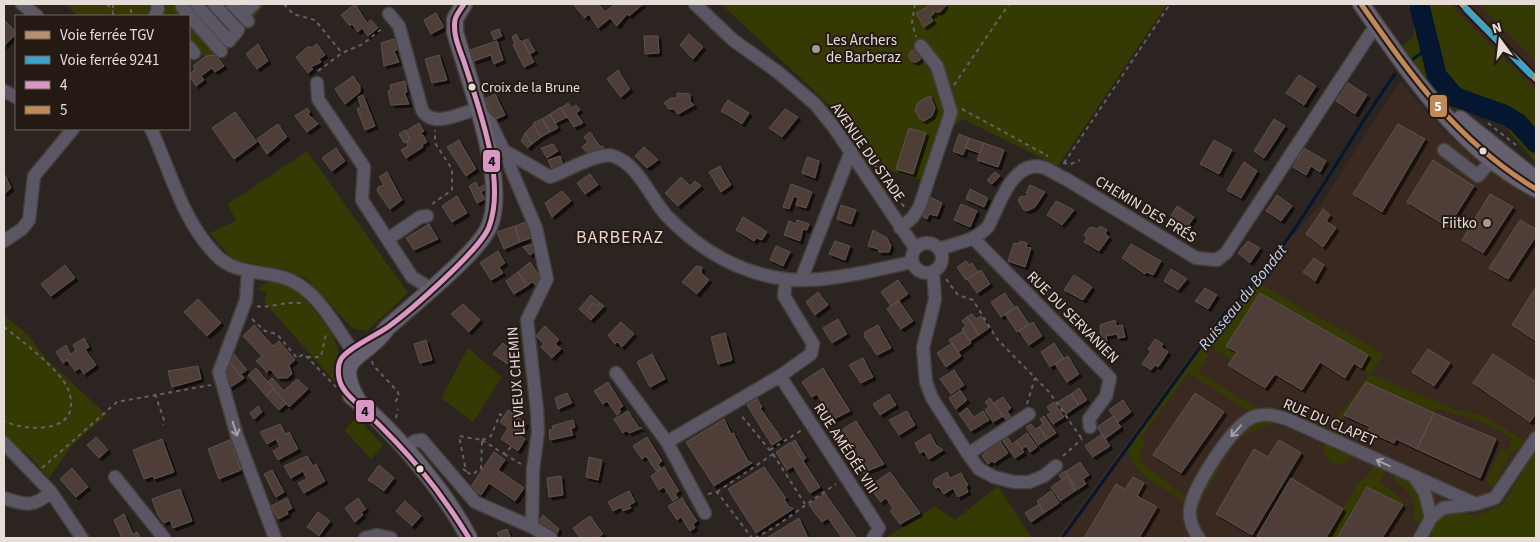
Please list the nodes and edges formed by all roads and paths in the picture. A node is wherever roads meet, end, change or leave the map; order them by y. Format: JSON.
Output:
{"nodes":[{"id":1,"x":22,"y":4,"type":"edge"},
{"id":2,"x":107,"y":4,"type":"edge"},
{"id":3,"x":113,"y":4,"type":"edge"},
{"id":4,"x":131,"y":4,"type":"edge"},
{"id":5,"x":196,"y":4,"type":"edge"},
{"id":6,"x":214,"y":4,"type":"edge"},
{"id":7,"x":254,"y":4,"type":"edge"},
{"id":8,"x":284,"y":4,"type":"edge"},
{"id":9,"x":464,"y":4,"type":"edge"},
{"id":10,"x":695,"y":4,"type":"edge"},
{"id":11,"x":915,"y":4,"type":"edge"},
{"id":12,"x":1008,"y":4,"type":"edge"},
{"id":13,"x":1170,"y":4,"type":"edge"},
{"id":14,"x":1361,"y":4,"type":"edge"},
{"id":15,"x":182,"y":7,"type":"dead end"},
{"id":16,"x":239,"y":10,"type":"edge"},
{"id":17,"x":113,"y":11,"type":"junction"},
{"id":18,"x":130,"y":13,"type":"dead end"},
{"id":19,"x":389,"y":14,"type":"joint"},
{"id":20,"x":36,"y":15,"type":"edge"},
{"id":21,"x":113,"y":15,"type":"edge"},
{"id":22,"x":189,"y":15,"type":"edge"},
{"id":23,"x":190,"y":16,"type":"edge"},
{"id":24,"x":1376,"y":25,"type":"junction"},
{"id":25,"x":920,"y":46,"type":"joint"},
{"id":26,"x":221,"y":51,"type":"dead end"},
{"id":27,"x":342,"y":53,"type":"junction"},
{"id":28,"x":317,"y":83,"type":"joint"},
{"id":29,"x":954,"y":88,"type":"dead end"},
{"id":30,"x":4,"y":90,"type":"edge"},
{"id":31,"x":15,"y":96,"type":"edge"},
{"id":32,"x":949,"y":102,"type":"junction"},
{"id":33,"x":477,"y":109,"type":"junction"},
{"id":34,"x":436,"y":120,"type":"junction"},
{"id":35,"x":73,"y":130,"type":"edge"},
{"id":36,"x":151,"y":130,"type":"edge"},
{"id":37,"x":1444,"y":150,"type":"dead end"},
{"id":38,"x":851,"y":151,"type":"junction"},
{"id":39,"x":512,"y":154,"type":"junction"},
{"id":40,"x":1496,"y":155,"type":"junction"},
{"id":41,"x":1052,"y":158,"type":"dead end"},
{"id":42,"x":1080,"y":160,"type":"dead end"},
{"id":43,"x":1060,"y":163,"type":"dead end"},
{"id":44,"x":1064,"y":163,"type":"junction"},
{"id":45,"x":1536,"y":180,"type":"edge"},
{"id":46,"x":1536,"y":189,"type":"edge"},
{"id":47,"x":427,"y":216,"type":"joint"},
{"id":48,"x":900,"y":228,"type":"junction"},
{"id":49,"x":388,"y":239,"type":"junction"},
{"id":50,"x":974,"y":239,"type":"junction"},
{"id":51,"x":4,"y":240,"type":"edge"},
{"id":52,"x":915,"y":248,"type":"junction"},
{"id":53,"x":939,"y":249,"type":"junction"},
{"id":54,"x":912,"y":262,"type":"junction"},
{"id":55,"x":248,"y":272,"type":"junction"},
{"id":56,"x":933,"y":276,"type":"junction"},
{"id":57,"x":786,"y":279,"type":"junction"},
{"id":58,"x":802,"y":280,"type":"junction"},
{"id":59,"x":430,"y":288,"type":"junction"},
{"id":60,"x":291,"y":302,"type":"dead end"},
{"id":61,"x":245,"y":305,"type":"junction"},
{"id":62,"x":4,"y":327,"type":"edge"},
{"id":63,"x":327,"y":337,"type":"dead end"},
{"id":64,"x":354,"y":353,"type":"junction"},
{"id":65,"x":304,"y":354,"type":"dead end"},
{"id":66,"x":307,"y":357,"type":"dead end"},
{"id":67,"x":373,"y":365,"type":"dead end"},
{"id":68,"x":616,"y":374,"type":"dead end"},
{"id":69,"x":780,"y":376,"type":"junction"},
{"id":70,"x":1035,"y":378,"type":"junction"},
{"id":71,"x":220,"y":383,"type":"junction"},
{"id":72,"x":155,"y":394,"type":"junction"},
{"id":73,"x":734,"y":403,"type":"junction"},
{"id":74,"x":393,"y":404,"type":"dead end"},
{"id":75,"x":398,"y":409,"type":"dead end"},
{"id":76,"x":1030,"y":414,"type":"joint"},
{"id":77,"x":503,"y":416,"type":"dead end"},
{"id":78,"x":4,"y":421,"type":"edge"},
{"id":79,"x":394,"y":423,"type":"dead end"},
{"id":80,"x":163,"y":425,"type":"dead end"},
{"id":81,"x":811,"y":425,"type":"junction"},
{"id":82,"x":1090,"y":427,"type":"joint"},
{"id":83,"x":1536,"y":438,"type":"edge"},
{"id":84,"x":1082,"y":439,"type":"junction"},
{"id":85,"x":482,"y":440,"type":"junction"},
{"id":86,"x":667,"y":442,"type":"junction"},
{"id":87,"x":4,"y":443,"type":"edge"},
{"id":88,"x":511,"y":447,"type":"dead end"},
{"id":89,"x":404,"y":448,"type":"junction"},
{"id":90,"x":770,"y":450,"type":"junction"},
{"id":91,"x":504,"y":454,"type":"junction"},
{"id":92,"x":773,"y":454,"type":"junction"},
{"id":93,"x":968,"y":454,"type":"junction"},
{"id":94,"x":444,"y":463,"type":"junction"},
{"id":95,"x":1056,"y":466,"type":"joint"},
{"id":96,"x":466,"y":470,"type":"junction"},
{"id":97,"x":533,"y":471,"type":"junction"},
{"id":98,"x":35,"y":474,"type":"junction"},
{"id":99,"x":114,"y":477,"type":"dead end"},
{"id":100,"x":846,"y":477,"type":"junction"},
{"id":101,"x":1415,"y":478,"type":"junction"},
{"id":102,"x":51,"y":492,"type":"junction"},
{"id":103,"x":717,"y":492,"type":"junction"},
{"id":104,"x":708,"y":494,"type":"dead end"},
{"id":105,"x":4,"y":498,"type":"edge"},
{"id":106,"x":805,"y":504,"type":"junction"},
{"id":107,"x":1476,"y":504,"type":"junction"},
{"id":108,"x":705,"y":513,"type":"dead end"},
{"id":109,"x":1431,"y":518,"type":"junction"},
{"id":110,"x":538,"y":532,"type":"edge"},
{"id":111,"x":82,"y":538,"type":"edge"},
{"id":112,"x":164,"y":538,"type":"edge"},
{"id":113,"x":275,"y":538,"type":"edge"},
{"id":114,"x":365,"y":538,"type":"edge"},
{"id":115,"x":391,"y":538,"type":"edge"},
{"id":116,"x":469,"y":538,"type":"edge"},
{"id":117,"x":551,"y":538,"type":"edge"},
{"id":118,"x":752,"y":538,"type":"edge"},
{"id":119,"x":756,"y":538,"type":"edge"},
{"id":120,"x":873,"y":538,"type":"edge"},
{"id":121,"x":1199,"y":538,"type":"edge"},
{"id":122,"x":1420,"y":538,"type":"edge"}],
"edges":[{"from":1,"to":20,"type":"street"},
{"from":2,"to":17,"type":"path"},
{"from":3,"to":17,"type":"path"},
{"from":4,"to":18,"type":"path"},
{"from":5,"to":6,"type":"street"},
{"from":7,"to":16,"type":"street"},
{"from":8,"to":27,"type":"path"},
{"from":9,"to":33,"type":"main road"},
{"from":10,"to":38,"type":"street","name":"AVENUE DU STADE"},
{"from":11,"to":25,"type":"path"},
{"from":12,"to":29,"type":"path"},
{"from":13,"to":44,"type":"path"},
{"from":14,"to":24,"type":"main road"},
{"from":15,"to":22,"type":"street"},
{"from":17,"to":21,"type":"path"},
{"from":19,"to":27,"type":"path"},
{"from":19,"to":34,"type":"street"},
{"from":23,"to":26,"type":"street"},
{"from":24,"to":40,"type":"main road"},
{"from":24,"to":50,"type":"street","name":"CHEMIN DES PRÉS"},
{"from":25,"to":32,"type":"street"},
{"from":27,"to":28,"type":"path"},
{"from":28,"to":49,"type":"street"},
{"from":30,"to":31,"type":"street"},
{"from":32,"to":41,"type":"path"},
{"from":32,"to":48,"type":"street"},
{"from":33,"to":34,"type":"street"},
{"from":33,"to":39,"type":"street"},
{"from":33,"to":59,"type":"main road"},
{"from":34,"to":47,"type":"path"},
{"from":35,"to":51,"type":"street"},
{"from":36,"to":55,"type":"street"},
{"from":37,"to":40,"type":"street"},
{"from":38,"to":48,"type":"street","name":"AVENUE DU STADE"},
{"from":38,"to":58,"type":"street"},
{"from":39,"to":57,"type":"street"},
{"from":39,"to":97,"type":"street","name":"LE VIEUX CHEMIN"},
{"from":40,"to":45,"type":"main road"},
{"from":40,"to":46,"type":"main road"},
{"from":42,"to":44,"type":"path"},
{"from":43,"to":44,"type":"path"},
{"from":47,"to":49,"type":"street"},
{"from":48,"to":52,"type":"street","name":"AVENUE DU STADE"},
{"from":49,"to":59,"type":"street"},
{"from":50,"to":53,"type":"street"},
{"from":50,"to":82,"type":"street","name":"RUE DU SERVANIEN"},
{"from":52,"to":53,"type":"street"},
{"from":52,"to":54,"type":"street"},
{"from":53,"to":56,"type":"street"},
{"from":54,"to":56,"type":"street"},
{"from":54,"to":58,"type":"street"},
{"from":55,"to":61,"type":"street"},
{"from":55,"to":64,"type":"street"},
{"from":56,"to":70,"type":"path"},
{"from":56,"to":93,"type":"street"},
{"from":57,"to":58,"type":"street"},
{"from":57,"to":69,"type":"street"},
{"from":59,"to":64,"type":"main road"},
{"from":60,"to":61,"type":"path"},
{"from":61,"to":65,"type":"path"},
{"from":61,"to":71,"type":"street"},
{"from":62,"to":78,"type":"path"},
{"from":63,"to":66,"type":"path"},
{"from":64,"to":89,"type":"main road"},
{"from":67,"to":74,"type":"path"},
{"from":68,"to":86,"type":"street"},
{"from":69,"to":73,"type":"street"},
{"from":69,"to":81,"type":"street","name":"RUE AMÉDÉE VIII"},
{"from":70,"to":76,"type":"path"},
{"from":70,"to":84,"type":"path"},
{"from":71,"to":72,"type":"path"},
{"from":71,"to":113,"type":"street","one_way":true},
{"from":72,"to":80,"type":"path"},
{"from":72,"to":98,"type":"path"},
{"from":73,"to":86,"type":"street"},
{"from":73,"to":90,"type":"path"},
{"from":75,"to":79,"type":"path"},
{"from":76,"to":93,"type":"street"},
{"from":77,"to":85,"type":"path"},
{"from":81,"to":90,"type":"path"},
{"from":81,"to":100,"type":"street","name":"RUE AMÉDÉE VIII"},
{"from":82,"to":84,"type":"path"},
{"from":83,"to":107,"type":"street"},
{"from":84,"to":95,"type":"path"},
{"from":85,"to":91,"type":"path"},
{"from":85,"to":96,"type":"path"},
{"from":85,"to":96,"type":"path"},
{"from":86,"to":108,"type":"street"},
{"from":87,"to":98,"type":"street"},
{"from":88,"to":91,"type":"path"},
{"from":89,"to":94,"type":"street"},
{"from":89,"to":116,"type":"main road"},
{"from":90,"to":92,"type":"path"},
{"from":91,"to":97,"type":"path"},
{"from":92,"to":103,"type":"path"},
{"from":92,"to":106,"type":"path"},
{"from":93,"to":95,"type":"street"},
{"from":94,"to":96,"type":"path"},
{"from":94,"to":110,"type":"street"},
{"from":97,"to":110,"type":"street","name":"LE VIEUX CHEMIN"},
{"from":98,"to":102,"type":"street"},
{"from":99,"to":112,"type":"street"},
{"from":100,"to":106,"type":"path"},
{"from":100,"to":120,"type":"street","name":"RUE AMÉDÉE VIII"},
{"from":101,"to":107,"type":"street","name":"RUE DU CLAPET"},
{"from":101,"to":109,"type":"street"},
{"from":101,"to":121,"type":"street","name":"RUE DU CLAPET","one_way":true},
{"from":102,"to":105,"type":"street"},
{"from":102,"to":111,"type":"street"},
{"from":103,"to":104,"type":"path"},
{"from":103,"to":118,"type":"path"},
{"from":106,"to":119,"type":"path"},
{"from":107,"to":109,"type":"street"},
{"from":109,"to":122,"type":"street"},
{"from":110,"to":117,"type":"street"},
{"from":114,"to":115,"type":"street"}]}
